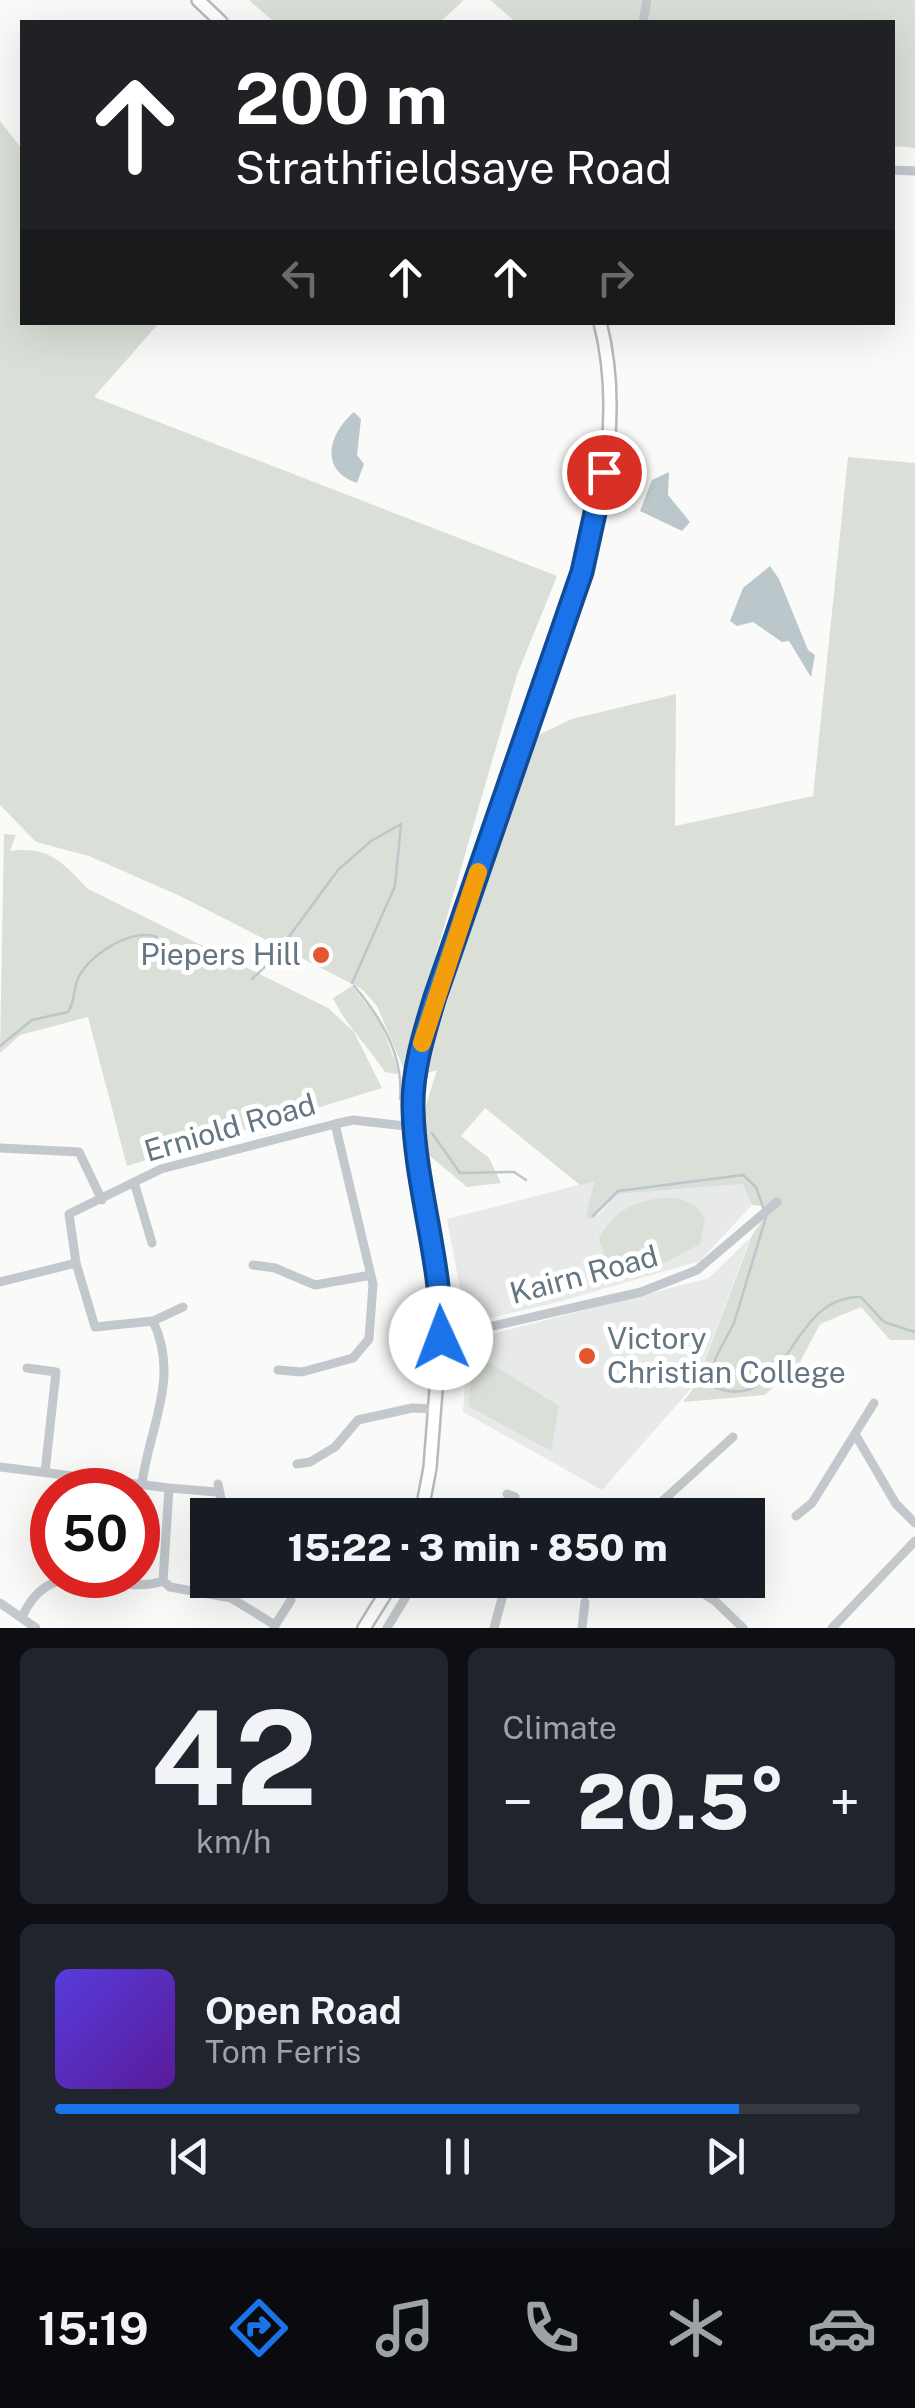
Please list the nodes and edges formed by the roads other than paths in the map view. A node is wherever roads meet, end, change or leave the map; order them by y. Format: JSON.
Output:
{"nodes":[{"id":1,"x":198,"y":0,"type":"edge"},
{"id":2,"x":219,"y":20,"type":"edge"},
{"id":3,"x":600,"y":325,"type":"edge"},
{"id":4,"x":334,"y":1124,"type":"junction"},
{"id":5,"x":414,"y":1127,"type":"junction"},
{"id":6,"x":0,"y":1148,"type":"edge"},
{"id":7,"x":134,"y":1182,"type":"junction"},
{"id":8,"x":102,"y":1200,"type":"junction"},
{"id":9,"x":776,"y":1202,"type":"dead end"},
{"id":10,"x":152,"y":1243,"type":"dead end"},
{"id":11,"x":76,"y":1262,"type":"junction"},
{"id":12,"x":254,"y":1265,"type":"dead end"},
{"id":13,"x":371,"y":1275,"type":"junction"},
{"id":14,"x":0,"y":1282,"type":"edge"},
{"id":15,"x":185,"y":1307,"type":"dead end"},
{"id":16,"x":153,"y":1321,"type":"junction"},
{"id":17,"x":444,"y":1338,"type":"junction"},
{"id":18,"x":27,"y":1368,"type":"dead end"},
{"id":19,"x":278,"y":1370,"type":"dead end"},
{"id":20,"x":874,"y":1404,"type":"dead end"},
{"id":21,"x":435,"y":1410,"type":"junction"},
{"id":22,"x":855,"y":1434,"type":"junction"},
{"id":23,"x":735,"y":1436,"type":"dead end"},
{"id":24,"x":296,"y":1464,"type":"dead end"},
{"id":25,"x":0,"y":1467,"type":"edge"},
{"id":26,"x":46,"y":1468,"type":"edge"},
{"id":27,"x":146,"y":1468,"type":"edge"},
{"id":28,"x":30,"y":1470,"type":"edge"},
{"id":29,"x":160,"y":1486,"type":"edge"},
{"id":30,"x":169,"y":1488,"type":"junction"},
{"id":31,"x":219,"y":1492,"type":"dead end"},
{"id":32,"x":424,"y":1498,"type":"edge"},
{"id":33,"x":427,"y":1498,"type":"edge"},
{"id":34,"x":666,"y":1498,"type":"edge"},
{"id":35,"x":796,"y":1516,"type":"dead end"},
{"id":36,"x":915,"y":1522,"type":"edge"},
{"id":37,"x":915,"y":1541,"type":"edge"},
{"id":38,"x":163,"y":1581,"type":"junction"},
{"id":39,"x":383,"y":1598,"type":"edge"},
{"id":40,"x":405,"y":1598,"type":"edge"},
{"id":41,"x":502,"y":1598,"type":"edge"},
{"id":42,"x":710,"y":1598,"type":"edge"},
{"id":43,"x":291,"y":1600,"type":"dead end"},
{"id":44,"x":598,"y":1602,"type":"dead end"},
{"id":45,"x":0,"y":1603,"type":"edge"},
{"id":46,"x":23,"y":1615,"type":"junction"},
{"id":47,"x":274,"y":1626,"type":"edge"},
{"id":48,"x":36,"y":1628,"type":"edge"},
{"id":49,"x":364,"y":1628,"type":"edge"},
{"id":50,"x":387,"y":1628,"type":"edge"},
{"id":51,"x":494,"y":1628,"type":"edge"},
{"id":52,"x":582,"y":1628,"type":"edge"},
{"id":53,"x":743,"y":1628,"type":"edge"},
{"id":54,"x":832,"y":1628,"type":"edge"}],
"edges":[{"from":1,"to":2,"type":"main road"},
{"from":3,"to":5,"type":"main road"},
{"from":4,"to":5,"type":"street","name":"Erniold Road"},
{"from":4,"to":7,"type":"street","name":"Erniold Road"},
{"from":4,"to":13,"type":"street"},
{"from":5,"to":17,"type":"main road"},
{"from":6,"to":8,"type":"street"},
{"from":7,"to":8,"type":"street","name":"Erniold Road"},
{"from":7,"to":10,"type":"street"},
{"from":8,"to":11,"type":"street","name":"Erniold Road"},
{"from":9,"to":17,"type":"street","name":"Kairn Road"},
{"from":11,"to":14,"type":"street"},
{"from":11,"to":16,"type":"street"},
{"from":12,"to":13,"type":"street"},
{"from":13,"to":19,"type":"street"},
{"from":15,"to":16,"type":"street"},
{"from":16,"to":27,"type":"street"},
{"from":17,"to":21,"type":"main road"},
{"from":17,"to":33,"type":"main road"},
{"from":18,"to":26,"type":"street"},
{"from":20,"to":22,"type":"street"},
{"from":21,"to":24,"type":"street"},
{"from":21,"to":32,"type":"main road"},
{"from":22,"to":35,"type":"street"},
{"from":22,"to":36,"type":"street"},
{"from":23,"to":34,"type":"street"},
{"from":25,"to":28,"type":"street"},
{"from":29,"to":30,"type":"street"},
{"from":30,"to":31,"type":"street"},
{"from":30,"to":38,"type":"street"},
{"from":37,"to":54,"type":"street"},
{"from":38,"to":46,"type":"street"},
{"from":38,"to":47,"type":"street"},
{"from":39,"to":49,"type":"main road"},
{"from":40,"to":50,"type":"street"},
{"from":41,"to":51,"type":"street"},
{"from":42,"to":53,"type":"street"},
{"from":43,"to":47,"type":"street"},
{"from":44,"to":52,"type":"street"},
{"from":45,"to":46,"type":"street"},
{"from":46,"to":48,"type":"street"}]}
